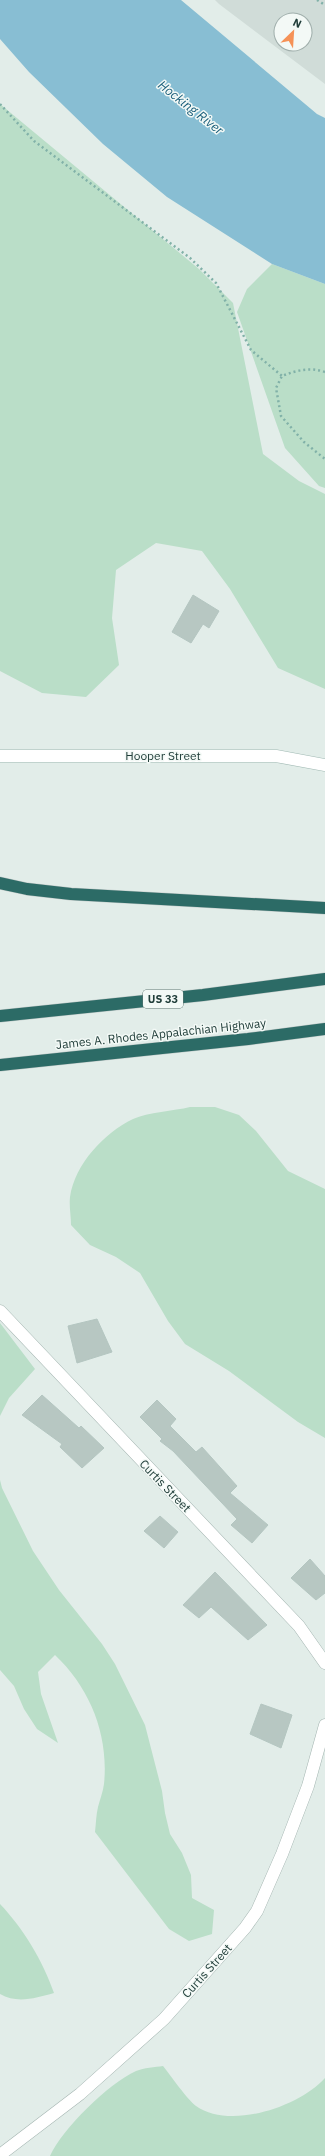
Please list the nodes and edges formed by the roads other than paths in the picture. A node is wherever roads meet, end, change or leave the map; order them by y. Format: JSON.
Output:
{"nodes":[{"id":1,"x":0,"y":756,"type":"edge"},
{"id":2,"x":325,"y":765,"type":"edge"},
{"id":3,"x":0,"y":883,"type":"edge"},
{"id":4,"x":325,"y":908,"type":"edge"},
{"id":5,"x":325,"y":979,"type":"edge"},
{"id":6,"x":0,"y":1016,"type":"edge"},
{"id":7,"x":325,"y":1029,"type":"edge"},
{"id":8,"x":0,"y":1065,"type":"edge"},
{"id":9,"x":0,"y":1311,"type":"edge"},
{"id":10,"x":325,"y":1663,"type":"edge"},
{"id":11,"x":325,"y":1725,"type":"edge"},
{"id":12,"x":0,"y":2155,"type":"edge"}],
"edges":[{"from":1,"to":2,"type":"street","name":"Hooper Street"},
{"from":3,"to":4,"type":"highway"},
{"from":5,"to":6,"type":"highway","number":"US 33"},
{"from":7,"to":8,"type":"highway","name":"James A. Rhodes Appalachian Highway"},
{"from":9,"to":10,"type":"street","name":"Curtis Street"},
{"from":11,"to":12,"type":"street","name":"Curtis Street"}]}
